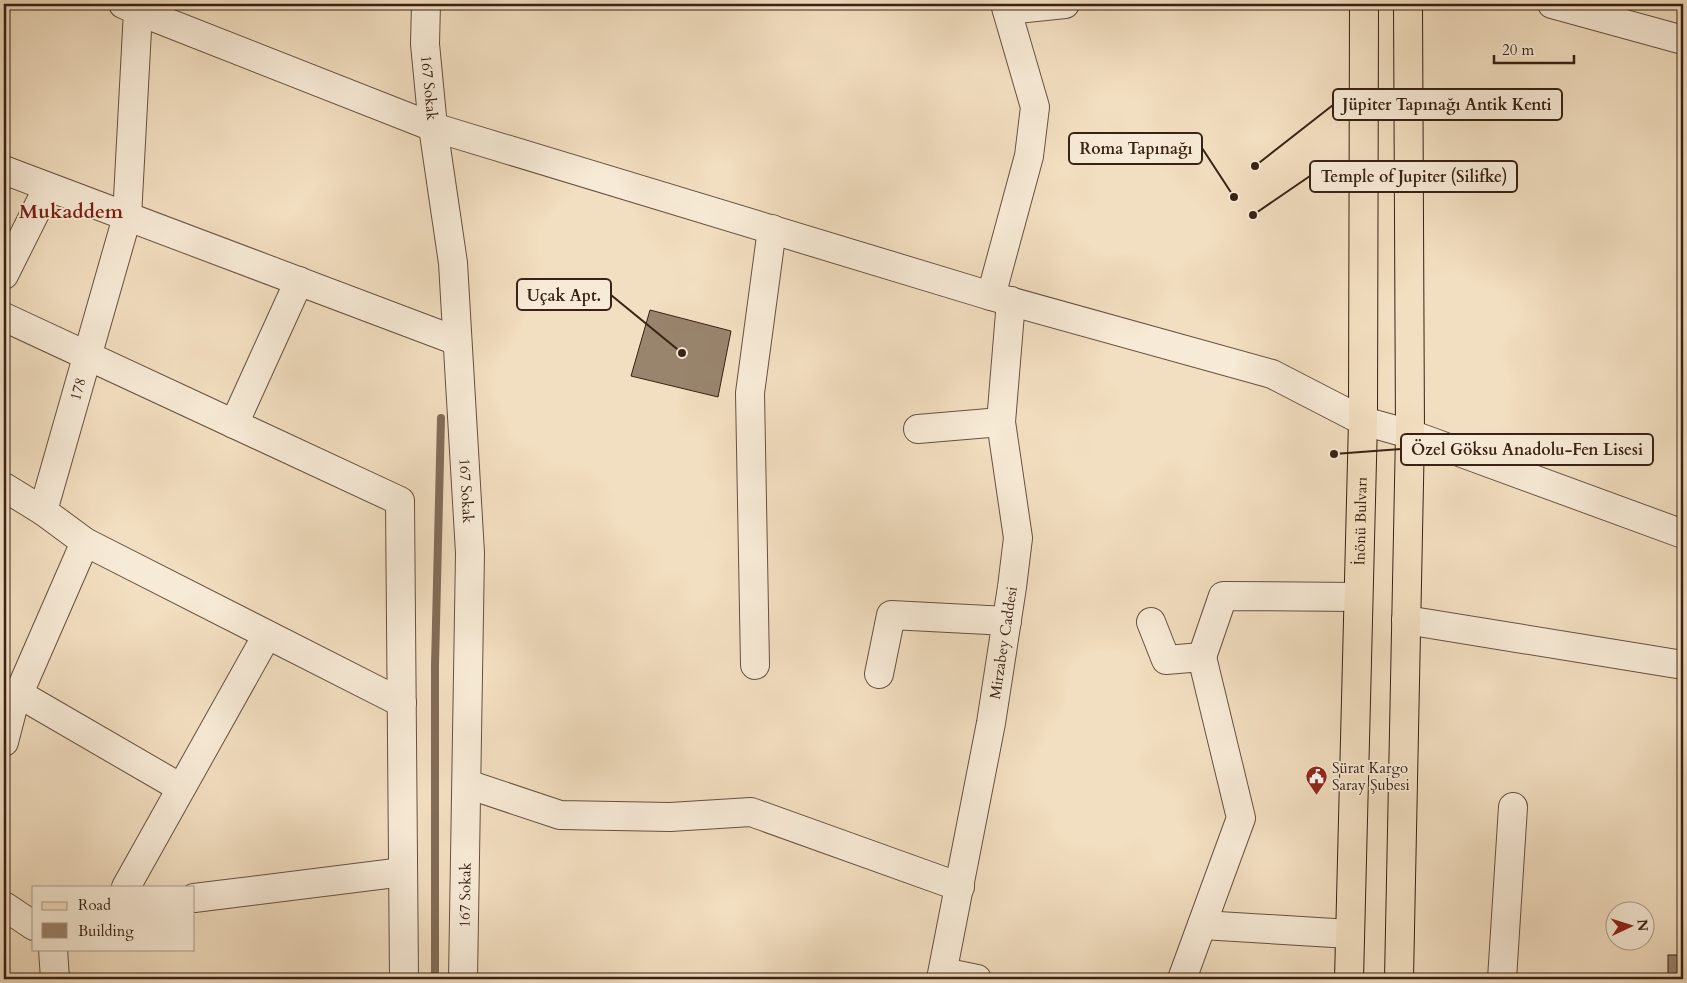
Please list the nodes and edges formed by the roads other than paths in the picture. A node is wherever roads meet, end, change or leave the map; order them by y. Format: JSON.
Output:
{"nodes":[{"id":1,"x":426,"y":4,"type":"edge"},
{"id":2,"x":1066,"y":4,"type":"edge"},
{"id":3,"x":1364,"y":4,"type":"edge"},
{"id":4,"x":1408,"y":4,"type":"edge"},
{"id":5,"x":1552,"y":4,"type":"edge"},
{"id":6,"x":133,"y":6,"type":"edge"},
{"id":7,"x":1006,"y":7,"type":"edge"},
{"id":8,"x":1683,"y":40,"type":"edge"},
{"id":9,"x":433,"y":127,"type":"junction"},
{"id":10,"x":4,"y":170,"type":"edge"},
{"id":11,"x":48,"y":187,"type":"junction"},
{"id":12,"x":127,"y":216,"type":"junction"},
{"id":13,"x":772,"y":230,"type":"junction"},
{"id":14,"x":4,"y":275,"type":"edge"},
{"id":15,"x":299,"y":281,"type":"junction"},
{"id":16,"x":1001,"y":299,"type":"junction"},
{"id":17,"x":4,"y":317,"type":"edge"},
{"id":18,"x":458,"y":342,"type":"junction"},
{"id":19,"x":88,"y":356,"type":"junction"},
{"id":20,"x":1363,"y":421,"type":"junction"},
{"id":21,"x":1001,"y":422,"type":"junction"},
{"id":22,"x":234,"y":424,"type":"junction"},
{"id":23,"x":918,"y":429,"type":"dead end"},
{"id":24,"x":1410,"y":434,"type":"junction"},
{"id":25,"x":4,"y":487,"type":"edge"},
{"id":26,"x":43,"y":511,"type":"junction"},
{"id":27,"x":1683,"y":534,"type":"edge"},
{"id":28,"x":86,"y":542,"type":"junction"},
{"id":29,"x":1358,"y":597,"type":"junction"},
{"id":30,"x":1406,"y":620,"type":"junction"},
{"id":31,"x":1007,"y":621,"type":"junction"},
{"id":32,"x":1151,"y":622,"type":"dead end"},
{"id":33,"x":266,"y":635,"type":"junction"},
{"id":34,"x":1202,"y":658,"type":"junction"},
{"id":35,"x":755,"y":665,"type":"dead end"},
{"id":36,"x":1683,"y":665,"type":"edge"},
{"id":37,"x":879,"y":674,"type":"dead end"},
{"id":38,"x":18,"y":694,"type":"junction"},
{"id":39,"x":402,"y":704,"type":"junction"},
{"id":40,"x":4,"y":742,"type":"edge"},
{"id":41,"x":467,"y":784,"type":"junction"},
{"id":42,"x":181,"y":788,"type":"junction"},
{"id":43,"x":1513,"y":807,"type":"dead end"},
{"id":44,"x":403,"y":872,"type":"junction"},
{"id":45,"x":127,"y":886,"type":"edge"},
{"id":46,"x":960,"y":887,"type":"junction"},
{"id":47,"x":195,"y":898,"type":"edge"},
{"id":48,"x":4,"y":906,"type":"edge"},
{"id":49,"x":32,"y":925,"type":"edge"},
{"id":50,"x":1202,"y":925,"type":"junction"},
{"id":51,"x":1350,"y":934,"type":"junction"},
{"id":52,"x":53,"y":950,"type":"edge"},
{"id":53,"x":942,"y":976,"type":"edge"},
{"id":54,"x":56,"y":979,"type":"edge"},
{"id":55,"x":404,"y":979,"type":"edge"},
{"id":56,"x":463,"y":979,"type":"edge"},
{"id":57,"x":977,"y":979,"type":"edge"},
{"id":58,"x":1182,"y":979,"type":"edge"},
{"id":59,"x":1349,"y":979,"type":"edge"},
{"id":60,"x":1399,"y":979,"type":"edge"},
{"id":61,"x":1502,"y":979,"type":"edge"}],
"edges":[{"from":1,"to":9,"type":"street","name":"167 Sokak"},
{"from":2,"to":7,"type":"street"},
{"from":3,"to":20,"type":"main road","name":"İnönü Bulvarı"},
{"from":4,"to":24,"type":"main road"},
{"from":5,"to":8,"type":"street"},
{"from":6,"to":9,"type":"street"},
{"from":6,"to":12,"type":"street","name":"178"},
{"from":7,"to":16,"type":"street","name":"Mirzabey Caddesi"},
{"from":9,"to":13,"type":"street"},
{"from":9,"to":18,"type":"street","name":"167 Sokak"},
{"from":10,"to":11,"type":"street"},
{"from":11,"to":12,"type":"street"},
{"from":11,"to":14,"type":"street"},
{"from":12,"to":15,"type":"street"},
{"from":12,"to":19,"type":"street","name":"178"},
{"from":13,"to":16,"type":"street"},
{"from":13,"to":35,"type":"street"},
{"from":15,"to":18,"type":"street"},
{"from":15,"to":22,"type":"street"},
{"from":16,"to":20,"type":"street"},
{"from":16,"to":21,"type":"street","name":"Mirzabey Caddesi"},
{"from":17,"to":19,"type":"street"},
{"from":18,"to":41,"type":"street","name":"167 Sokak"},
{"from":19,"to":22,"type":"street"},
{"from":19,"to":26,"type":"street","name":"178"},
{"from":20,"to":24,"type":"street"},
{"from":20,"to":29,"type":"main road","name":"İnönü Bulvarı"},
{"from":21,"to":23,"type":"street"},
{"from":21,"to":31,"type":"street","name":"Mirzabey Caddesi"},
{"from":22,"to":39,"type":"street"},
{"from":24,"to":27,"type":"street"},
{"from":24,"to":30,"type":"main road"},
{"from":25,"to":26,"type":"street"},
{"from":26,"to":28,"type":"street"},
{"from":28,"to":33,"type":"street"},
{"from":28,"to":38,"type":"street"},
{"from":29,"to":34,"type":"street"},
{"from":29,"to":51,"type":"main road","name":"İnönü Bulvarı"},
{"from":30,"to":36,"type":"street"},
{"from":30,"to":60,"type":"main road"},
{"from":31,"to":37,"type":"street"},
{"from":31,"to":46,"type":"street","name":"Mirzabey Caddesi"},
{"from":32,"to":34,"type":"street"},
{"from":33,"to":39,"type":"street"},
{"from":33,"to":42,"type":"street"},
{"from":34,"to":50,"type":"street"},
{"from":38,"to":40,"type":"street"},
{"from":38,"to":42,"type":"street"},
{"from":39,"to":44,"type":"street"},
{"from":41,"to":46,"type":"street"},
{"from":41,"to":56,"type":"street","name":"167 Sokak"},
{"from":42,"to":45,"type":"street"},
{"from":43,"to":61,"type":"street"},
{"from":44,"to":47,"type":"street"},
{"from":44,"to":55,"type":"street"},
{"from":46,"to":53,"type":"street","name":"Mirzabey Caddesi"},
{"from":48,"to":49,"type":"street"},
{"from":50,"to":51,"type":"street"},
{"from":50,"to":58,"type":"street"},
{"from":51,"to":59,"type":"main road","name":"İnönü Bulvarı"},
{"from":52,"to":54,"type":"street"},
{"from":53,"to":57,"type":"street"}]}
